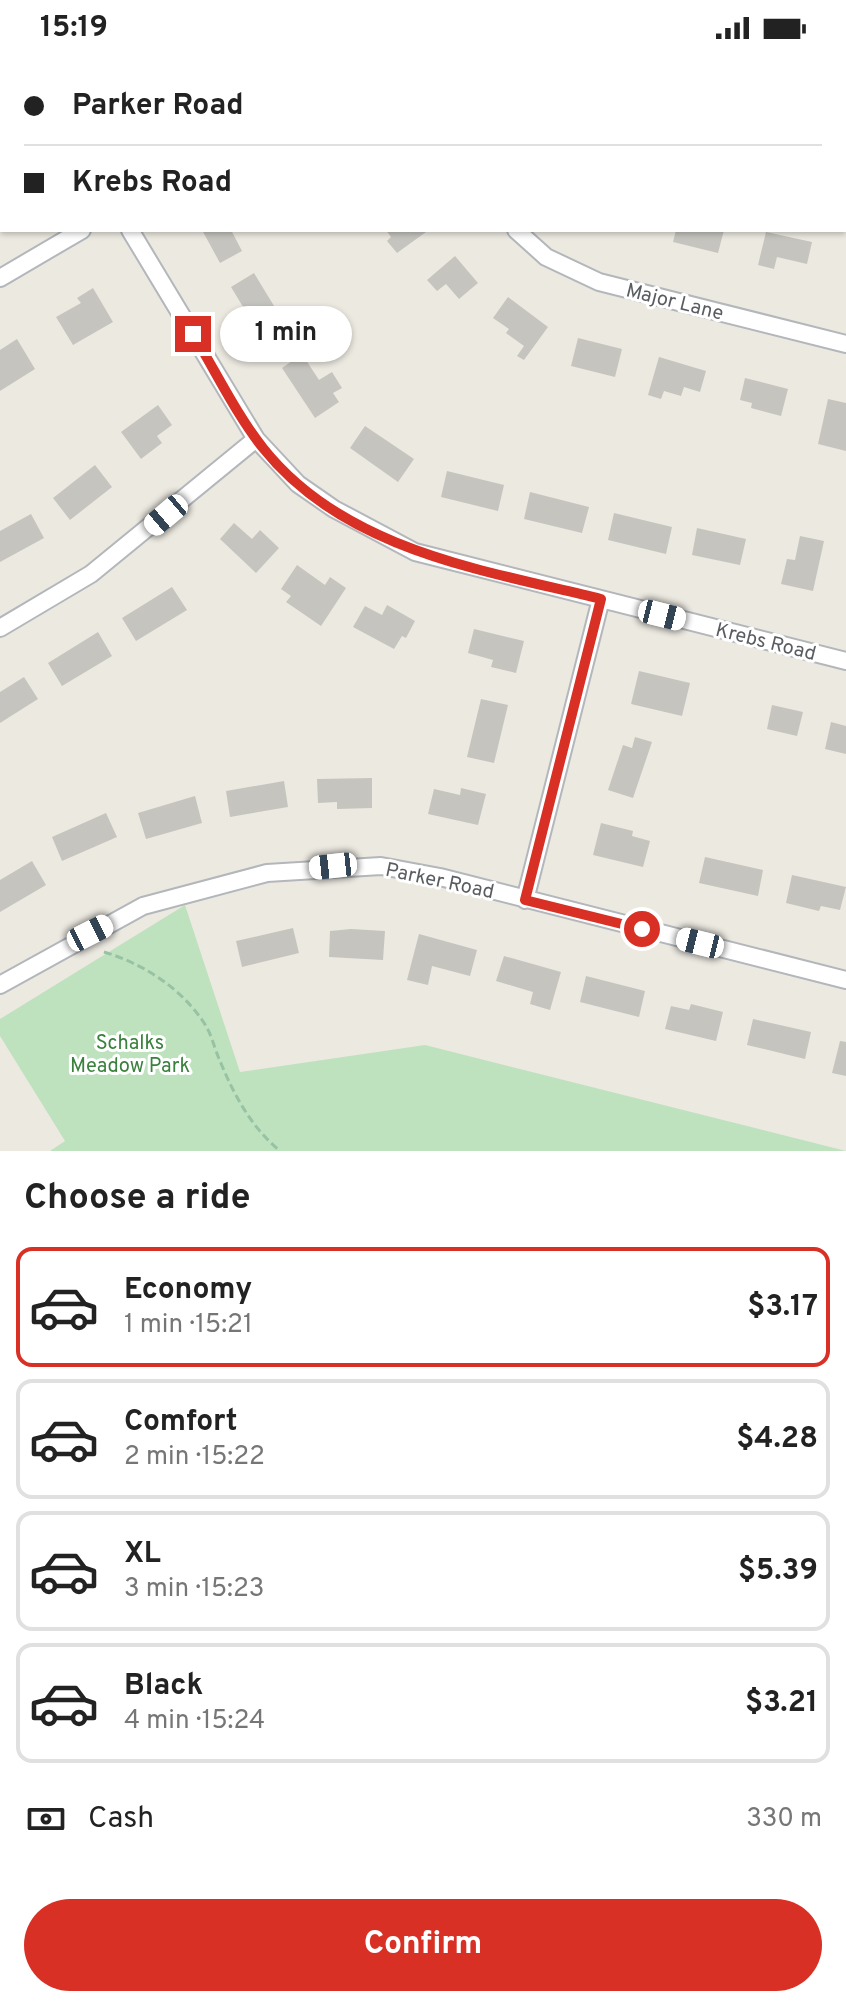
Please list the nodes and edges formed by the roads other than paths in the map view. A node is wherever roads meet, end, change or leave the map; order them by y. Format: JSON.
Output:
{"nodes":[{"id":1,"x":79,"y":232,"type":"edge"},
{"id":2,"x":131,"y":232,"type":"edge"},
{"id":3,"x":518,"y":232,"type":"edge"},
{"id":4,"x":0,"y":278,"type":"edge"},
{"id":5,"x":846,"y":344,"type":"edge"},
{"id":6,"x":256,"y":439,"type":"junction"},
{"id":7,"x":601,"y":599,"type":"junction"},
{"id":8,"x":0,"y":628,"type":"edge"},
{"id":9,"x":846,"y":661,"type":"edge"},
{"id":10,"x":525,"y":900,"type":"junction"},
{"id":11,"x":846,"y":980,"type":"edge"},
{"id":12,"x":0,"y":985,"type":"edge"}],
"edges":[{"from":1,"to":4,"type":"street"},
{"from":2,"to":6,"type":"street","name":"Krebs Road"},
{"from":3,"to":5,"type":"street","name":"Major Lane"},
{"from":6,"to":7,"type":"street","name":"Krebs Road"},
{"from":6,"to":8,"type":"street"},
{"from":7,"to":9,"type":"street","name":"Krebs Road"},
{"from":7,"to":10,"type":"street"},
{"from":10,"to":11,"type":"street","name":"Parker Road"},
{"from":10,"to":12,"type":"street","name":"Parker Road"}]}
